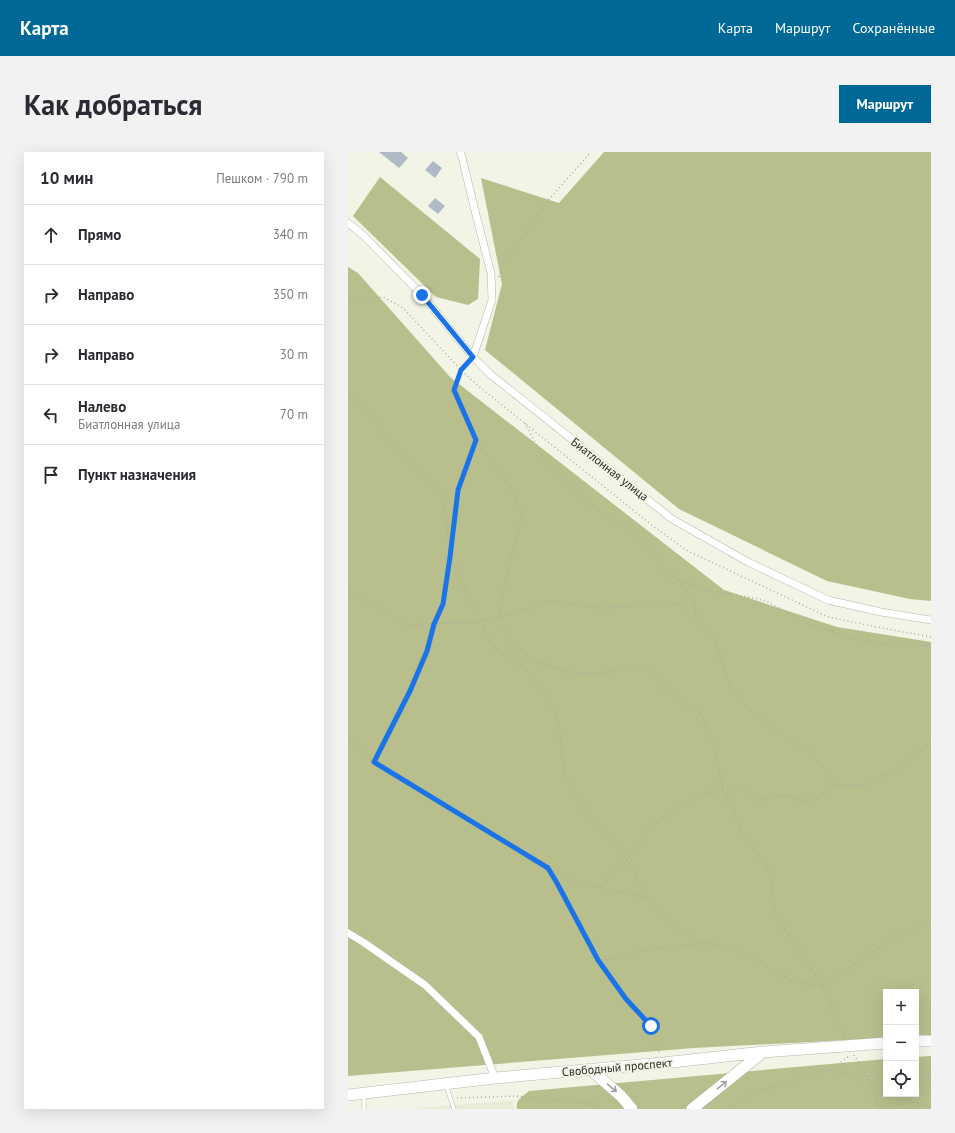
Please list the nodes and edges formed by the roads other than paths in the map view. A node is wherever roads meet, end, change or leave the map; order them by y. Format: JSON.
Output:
{"nodes":[{"id":1,"x":460,"y":152,"type":"edge"},
{"id":2,"x":348,"y":223,"type":"edge"},
{"id":3,"x":473,"y":357,"type":"junction"},
{"id":4,"x":931,"y":620,"type":"edge"},
{"id":5,"x":348,"y":933,"type":"edge"},
{"id":6,"x":919,"y":1041,"type":"edge"},
{"id":7,"x":931,"y":1041,"type":"edge"},
{"id":8,"x":883,"y":1043,"type":"edge"},
{"id":9,"x":763,"y":1052,"type":"junction"},
{"id":10,"x":590,"y":1070,"type":"junction"},
{"id":11,"x":495,"y":1078,"type":"junction"},
{"id":12,"x":446,"y":1084,"type":"junction"},
{"id":13,"x":364,"y":1093,"type":"junction"},
{"id":14,"x":348,"y":1094,"type":"edge"},
{"id":15,"x":364,"y":1109,"type":"edge"},
{"id":16,"x":454,"y":1109,"type":"edge"},
{"id":17,"x":632,"y":1109,"type":"edge"},
{"id":18,"x":692,"y":1109,"type":"edge"}],
"edges":[{"from":1,"to":3,"type":"street"},
{"from":2,"to":3,"type":"street","name":"Биатлонная улица"},
{"from":3,"to":4,"type":"street","name":"Биатлонная улица"},
{"from":5,"to":11,"type":"street"},
{"from":6,"to":7,"type":"main road"},
{"from":8,"to":9,"type":"main road","name":"Свободный проспект"},
{"from":9,"to":10,"type":"main road","name":"Свободный проспект"},
{"from":18,"to":9,"type":"main road","one_way":true},
{"from":10,"to":11,"type":"main road","name":"Свободный проспект"},
{"from":10,"to":17,"type":"main road","one_way":true},
{"from":11,"to":12,"type":"main road","name":"Свободный проспект"},
{"from":12,"to":13,"type":"main road","name":"Свободный проспект"},
{"from":12,"to":16,"type":"lane"},
{"from":13,"to":14,"type":"main road","name":"Свободный проспект"},
{"from":13,"to":15,"type":"lane"}]}
